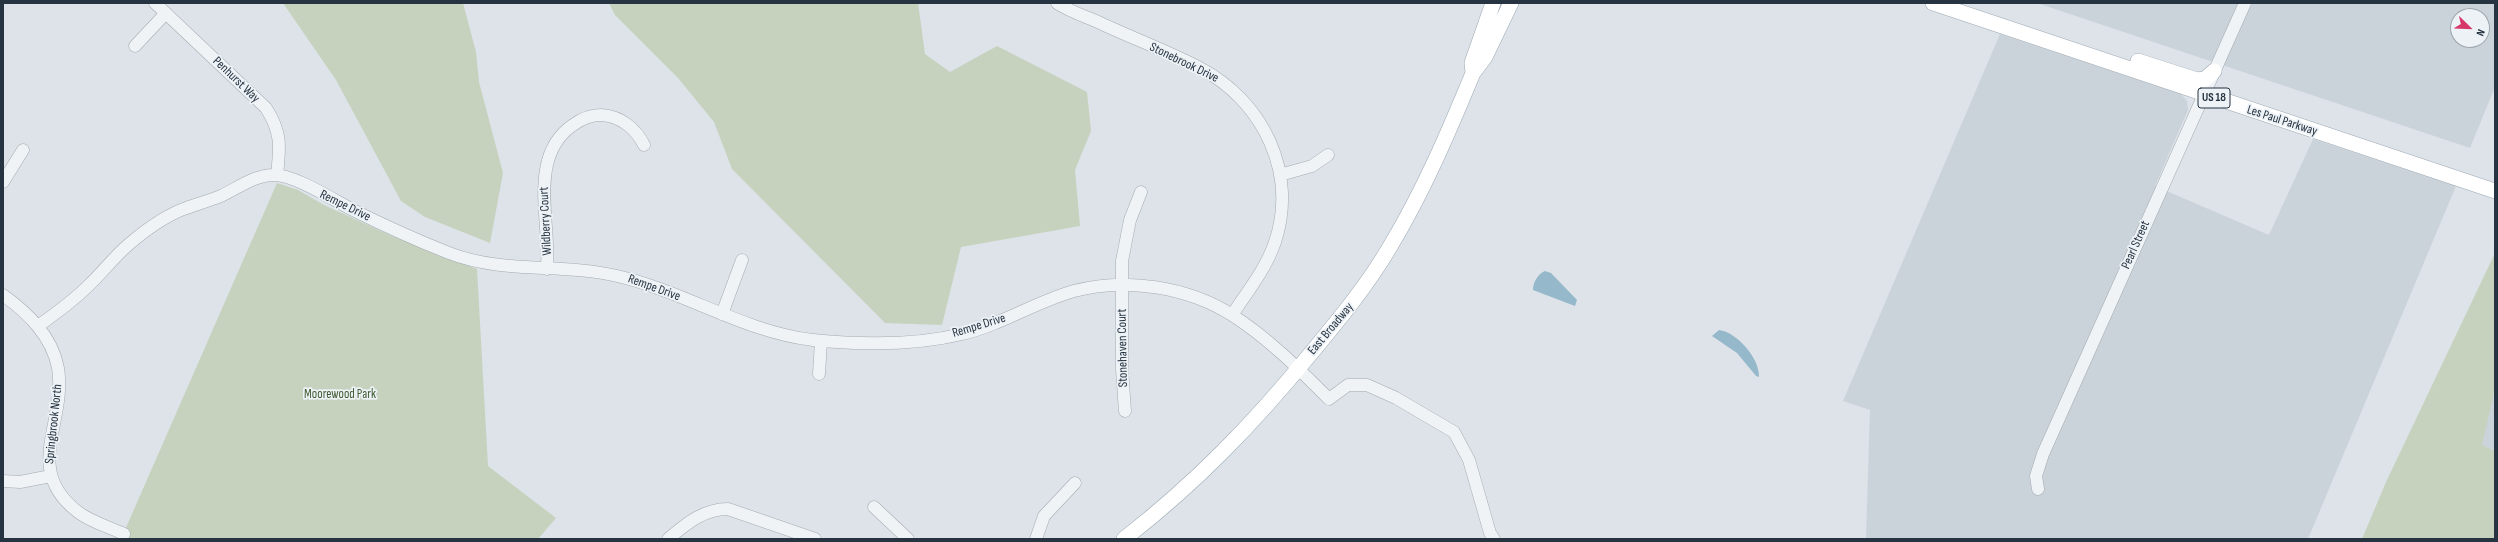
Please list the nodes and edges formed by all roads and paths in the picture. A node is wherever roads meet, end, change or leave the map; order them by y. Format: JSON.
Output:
{"nodes":[{"id":1,"x":156,"y":3,"type":"edge"},
{"id":2,"x":1057,"y":3,"type":"edge"},
{"id":3,"x":1493,"y":3,"type":"edge"},
{"id":4,"x":1511,"y":3,"type":"edge"},
{"id":5,"x":1933,"y":3,"type":"edge"},
{"id":6,"x":2245,"y":3,"type":"edge"},
{"id":7,"x":166,"y":13,"type":"junction"},
{"id":8,"x":2053,"y":43,"type":"junction"},
{"id":9,"x":135,"y":46,"type":"dead end"},
{"id":10,"x":2214,"y":71,"type":"junction"},
{"id":11,"x":1473,"y":73,"type":"junction"},
{"id":12,"x":2203,"y":94,"type":"junction"},
{"id":13,"x":644,"y":145,"type":"dead end"},
{"id":14,"x":24,"y":150,"type":"dead end"},
{"id":15,"x":1328,"y":154,"type":"dead end"},
{"id":16,"x":277,"y":175,"type":"junction"},
{"id":17,"x":1280,"y":175,"type":"junction"},
{"id":18,"x":3,"y":182,"type":"edge"},
{"id":19,"x":2495,"y":191,"type":"edge"},
{"id":20,"x":1141,"y":192,"type":"dead end"},
{"id":21,"x":742,"y":260,"type":"dead end"},
{"id":22,"x":547,"y":269,"type":"junction"},
{"id":23,"x":1122,"y":285,"type":"junction"},
{"id":24,"x":3,"y":295,"type":"edge"},
{"id":25,"x":722,"y":314,"type":"junction"},
{"id":26,"x":1232,"y":316,"type":"junction"},
{"id":27,"x":38,"y":326,"type":"junction"},
{"id":28,"x":821,"y":341,"type":"junction"},
{"id":29,"x":1298,"y":368,"type":"junction"},
{"id":30,"x":819,"y":374,"type":"dead end"},
{"id":31,"x":1125,"y":411,"type":"dead end"},
{"id":32,"x":50,"y":476,"type":"junction"},
{"id":33,"x":3,"y":481,"type":"edge"},
{"id":34,"x":1075,"y":483,"type":"dead end"},
{"id":35,"x":2038,"y":489,"type":"dead end"},
{"id":36,"x":874,"y":508,"type":"dead end"},
{"id":37,"x":124,"y":534,"type":"dead end"},
{"id":38,"x":668,"y":539,"type":"edge"},
{"id":39,"x":815,"y":539,"type":"edge"},
{"id":40,"x":908,"y":539,"type":"edge"},
{"id":41,"x":1035,"y":539,"type":"edge"},
{"id":42,"x":1124,"y":539,"type":"edge"},
{"id":43,"x":1494,"y":539,"type":"edge"}],
"edges":[{"from":1,"to":7,"type":"street","name":"Penhurst Way"},
{"from":2,"to":17,"type":"street","name":"Stonebrook Drive"},
{"from":3,"to":11,"type":"main road","name":"East Broadway"},
{"from":4,"to":11,"type":"main road","name":"East Broadway"},
{"from":5,"to":8,"type":"main road","name":"Les Paul Parkway","number":"US 18"},
{"from":6,"to":10,"type":"street","name":"Pearl Street"},
{"from":7,"to":9,"type":"street"},
{"from":7,"to":16,"type":"street","name":"Penhurst Way"},
{"from":8,"to":10,"type":"main road"},
{"from":8,"to":12,"type":"main road","name":"Les Paul Parkway","number":"US 18"},
{"from":10,"to":12,"type":"street","name":"Pearl Street"},
{"from":11,"to":29,"type":"main road","name":"East Broadway"},
{"from":12,"to":19,"type":"main road","name":"Les Paul Parkway","number":"US 18"},
{"from":12,"to":35,"type":"street","name":"Pearl Street"},
{"from":13,"to":22,"type":"street","name":"Wildberry Court"},
{"from":14,"to":18,"type":"street"},
{"from":15,"to":17,"type":"street"},
{"from":16,"to":22,"type":"street","name":"Rempe Drive"},
{"from":16,"to":27,"type":"street","name":"Rempe Drive"},
{"from":17,"to":26,"type":"street","name":"Stonebrook Drive"},
{"from":20,"to":23,"type":"street","name":"Stonehaven Court"},
{"from":21,"to":25,"type":"street"},
{"from":22,"to":25,"type":"street","name":"Rempe Drive"},
{"from":23,"to":26,"type":"street","name":"Rempe Drive"},
{"from":23,"to":28,"type":"street","name":"Rempe Drive"},
{"from":23,"to":31,"type":"street","name":"Stonehaven Court"},
{"from":24,"to":27,"type":"street","name":"Springbrook North"},
{"from":25,"to":28,"type":"street","name":"Rempe Drive"},
{"from":26,"to":29,"type":"street","name":"Rempe Drive"},
{"from":27,"to":32,"type":"street","name":"Springbrook North"},
{"from":28,"to":30,"type":"street"},
{"from":29,"to":42,"type":"main road","name":"East Broadway"},
{"from":29,"to":43,"type":"street","name":"Rempe Drive"},
{"from":32,"to":33,"type":"street"},
{"from":32,"to":37,"type":"street","name":"Springbrook North"},
{"from":34,"to":41,"type":"street"},
{"from":36,"to":40,"type":"street"},
{"from":38,"to":39,"type":"street"}]}
